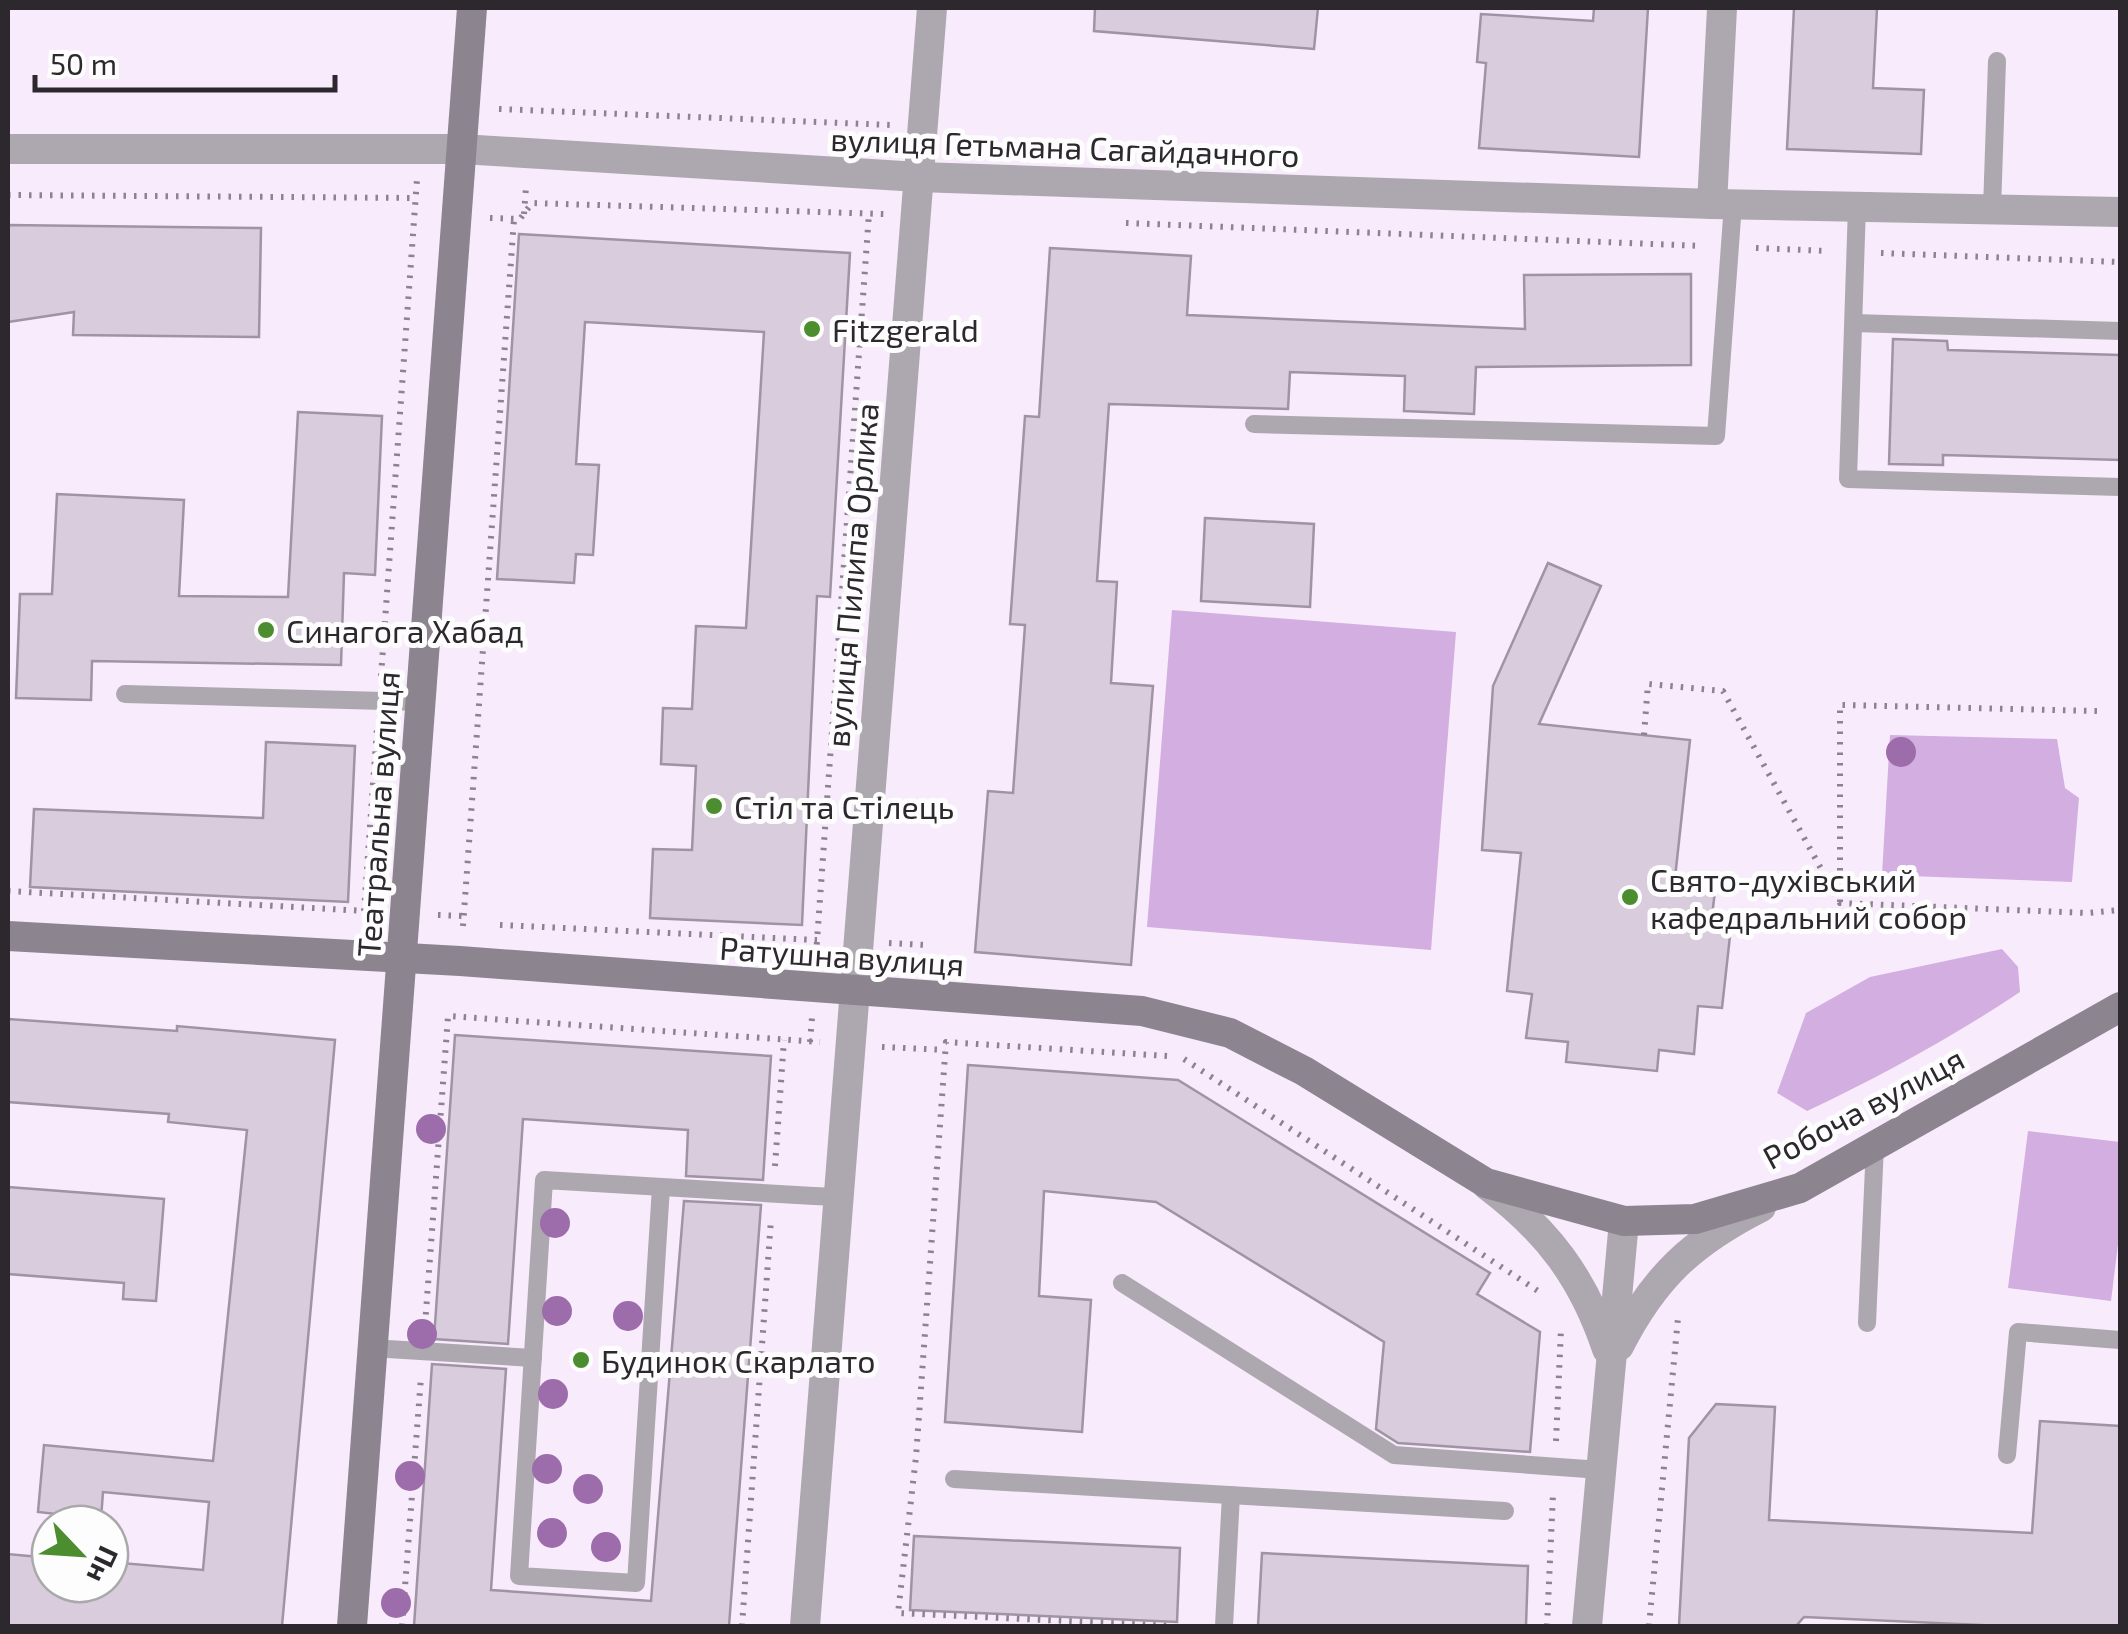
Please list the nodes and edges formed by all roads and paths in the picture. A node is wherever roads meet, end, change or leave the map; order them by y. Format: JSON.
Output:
{"nodes":[{"id":1,"x":472,"y":8,"type":"edge"},
{"id":2,"x":932,"y":8,"type":"edge"},
{"id":3,"x":1722,"y":8,"type":"edge"},
{"id":4,"x":1997,"y":62,"type":"dead end"},
{"id":5,"x":465,"y":108,"type":"junction"},
{"id":6,"x":923,"y":126,"type":"junction"},
{"id":7,"x":8,"y":149,"type":"edge"},
{"id":8,"x":461,"y":149,"type":"junction"},
{"id":9,"x":919,"y":177,"type":"junction"},
{"id":10,"x":8,"y":195,"type":"edge"},
{"id":11,"x":1722,"y":204,"type":"junction"},
{"id":12,"x":1857,"y":206,"type":"junction"},
{"id":13,"x":1992,"y":209,"type":"junction"},
{"id":14,"x":2120,"y":212,"type":"edge"},
{"id":15,"x":869,"y":213,"type":"junction"},
{"id":16,"x":915,"y":214,"type":"junction"},
{"id":17,"x":414,"y":216,"type":"junction"},
{"id":18,"x":457,"y":217,"type":"junction"},
{"id":19,"x":514,"y":219,"type":"junction"},
{"id":20,"x":1114,"y":222,"type":"dead end"},
{"id":21,"x":1731,"y":247,"type":"junction"},
{"id":22,"x":1855,"y":252,"type":"junction"},
{"id":23,"x":2120,"y":262,"type":"edge"},
{"id":24,"x":1854,"y":323,"type":"junction"},
{"id":25,"x":2120,"y":331,"type":"edge"},
{"id":26,"x":1254,"y":424,"type":"dead end"},
{"id":27,"x":2120,"y":487,"type":"edge"},
{"id":28,"x":125,"y":694,"type":"dead end"},
{"id":29,"x":379,"y":701,"type":"junction"},
{"id":30,"x":421,"y":702,"type":"junction"},
{"id":31,"x":2097,"y":712,"type":"dead end"},
{"id":32,"x":1644,"y":735,"type":"dead end"},
{"id":33,"x":8,"y":891,"type":"edge"},
{"id":34,"x":1840,"y":903,"type":"junction"},
{"id":35,"x":2120,"y":910,"type":"edge"},
{"id":36,"x":464,"y":924,"type":"junction"},
{"id":37,"x":8,"y":936,"type":"edge"},
{"id":38,"x":816,"y":940,"type":"junction"},
{"id":39,"x":856,"y":942,"type":"junction"},
{"id":40,"x":926,"y":945,"type":"dead end"},
{"id":41,"x":401,"y":958,"type":"junction"},
{"id":42,"x":460,"y":961,"type":"junction"},
{"id":43,"x":852,"y":991,"type":"junction"},
{"id":44,"x":2120,"y":1008,"type":"edge"},
{"id":45,"x":456,"y":1016,"type":"junction"},
{"id":46,"x":1875,"y":1145,"type":"junction"},
{"id":47,"x":1486,"y":1184,"type":"junction"},
{"id":48,"x":661,"y":1187,"type":"junction"},
{"id":49,"x":1800,"y":1188,"type":"junction"},
{"id":50,"x":773,"y":1194,"type":"junction"},
{"id":51,"x":836,"y":1198,"type":"junction"},
{"id":52,"x":1624,"y":1221,"type":"junction"},
{"id":53,"x":1122,"y":1283,"type":"dead end"},
{"id":54,"x":1546,"y":1296,"type":"dead end"},
{"id":55,"x":1679,"y":1304,"type":"dead end"},
{"id":56,"x":1867,"y":1323,"type":"dead end"},
{"id":57,"x":2120,"y":1340,"type":"edge"},
{"id":58,"x":372,"y":1348,"type":"junction"},
{"id":59,"x":423,"y":1351,"type":"junction"},
{"id":60,"x":533,"y":1358,"type":"junction"},
{"id":61,"x":1611,"y":1362,"type":"junction"},
{"id":62,"x":2006,"y":1455,"type":"dead end"},
{"id":63,"x":1601,"y":1470,"type":"junction"},
{"id":64,"x":954,"y":1478,"type":"dead end"},
{"id":65,"x":1231,"y":1495,"type":"junction"},
{"id":66,"x":1505,"y":1511,"type":"dead end"},
{"id":67,"x":352,"y":1626,"type":"edge"},
{"id":68,"x":402,"y":1626,"type":"edge"},
{"id":69,"x":742,"y":1626,"type":"edge"},
{"id":70,"x":804,"y":1626,"type":"edge"},
{"id":71,"x":1172,"y":1626,"type":"edge"},
{"id":72,"x":1224,"y":1626,"type":"edge"},
{"id":73,"x":1587,"y":1626,"type":"edge"},
{"id":74,"x":1649,"y":1626,"type":"edge"}],
"edges":[{"from":1,"to":5,"type":"street","name":"Театральна вулиця"},
{"from":2,"to":6,"type":"street","name":"вулиця Пилипа Орлика"},
{"from":3,"to":11,"type":"street"},
{"from":4,"to":13,"type":"lane"},
{"from":5,"to":6,"type":"path"},
{"from":5,"to":8,"type":"street","name":"Театральна вулиця"},
{"from":6,"to":9,"type":"street","name":"вулиця Пилипа Орлика"},
{"from":7,"to":8,"type":"street","name":"вулиця Гетьмана Сагайдачного"},
{"from":8,"to":9,"type":"street","name":"вулиця Гетьмана Сагайдачного"},
{"from":8,"to":18,"type":"street","name":"Театральна вулиця"},
{"from":9,"to":11,"type":"street","name":"вулиця Гетьмана Сагайдачного"},
{"from":9,"to":16,"type":"street","name":"вулиця Пилипа Орлика"},
{"from":10,"to":17,"type":"path"},
{"from":11,"to":12,"type":"street","name":"вулиця Гетьмана Сагайдачного"},
{"from":11,"to":21,"type":"lane"},
{"from":12,"to":13,"type":"street","name":"вулиця Гетьмана Сагайдачного"},
{"from":12,"to":22,"type":"lane"},
{"from":13,"to":14,"type":"street","name":"вулиця Гетьмана Сагайдачного"},
{"from":15,"to":16,"type":"path"},
{"from":15,"to":19,"type":"path"},
{"from":15,"to":38,"type":"path"},
{"from":16,"to":39,"type":"street","name":"вулиця Пилипа Орлика"},
{"from":17,"to":18,"type":"path"},
{"from":17,"to":29,"type":"path"},
{"from":18,"to":19,"type":"path"},
{"from":18,"to":30,"type":"street","name":"Театральна вулиця"},
{"from":19,"to":36,"type":"path"},
{"from":20,"to":21,"type":"path"},
{"from":21,"to":22,"type":"path"},
{"from":21,"to":26,"type":"lane"},
{"from":22,"to":23,"type":"path"},
{"from":22,"to":24,"type":"lane"},
{"from":24,"to":25,"type":"lane"},
{"from":24,"to":27,"type":"lane"},
{"from":28,"to":29,"type":"lane"},
{"from":29,"to":30,"type":"lane"},
{"from":29,"to":33,"type":"path"},
{"from":30,"to":41,"type":"street","name":"Театральна вулиця"},
{"from":31,"to":34,"type":"path"},
{"from":32,"to":34,"type":"path"},
{"from":34,"to":35,"type":"path"},
{"from":36,"to":38,"type":"path"},
{"from":36,"to":42,"type":"path"},
{"from":37,"to":41,"type":"street","name":"Ратушна вулиця"},
{"from":38,"to":39,"type":"path"},
{"from":39,"to":40,"type":"path"},
{"from":39,"to":43,"type":"street","name":"вулиця Пилипа Орлика"},
{"from":41,"to":42,"type":"street","name":"Ратушна вулиця"},
{"from":41,"to":58,"type":"street","name":"Театральна вулиця"},
{"from":42,"to":43,"type":"street","name":"Ратушна вулиця"},
{"from":42,"to":45,"type":"path"},
{"from":43,"to":47,"type":"street","name":"Ратушна вулиця"},
{"from":43,"to":51,"type":"street","name":"вулиця Пилипа Орлика"},
{"from":44,"to":46,"type":"street","name":"Робоча вулиця"},
{"from":45,"to":50,"type":"path"},
{"from":45,"to":59,"type":"path"},
{"from":46,"to":49,"type":"street","name":"Робоча вулиця"},
{"from":46,"to":56,"type":"lane"},
{"from":47,"to":52,"type":"street","name":"Ратушна вулиця"},
{"from":47,"to":61,"type":"street"},
{"from":48,"to":50,"type":"lane"},
{"from":48,"to":60,"type":"lane"},
{"from":48,"to":60,"type":"lane"},
{"from":49,"to":52,"type":"street","name":"Робоча вулиця"},
{"from":49,"to":61,"type":"street"},
{"from":50,"to":51,"type":"lane"},
{"from":50,"to":69,"type":"path"},
{"from":51,"to":70,"type":"street","name":"вулиця Пилипа Орлика"},
{"from":52,"to":61,"type":"street"},
{"from":53,"to":63,"type":"lane"},
{"from":54,"to":71,"type":"path"},
{"from":55,"to":74,"type":"path"},
{"from":57,"to":62,"type":"lane"},
{"from":58,"to":59,"type":"lane"},
{"from":58,"to":67,"type":"street","name":"Театральна вулиця"},
{"from":59,"to":60,"type":"lane"},
{"from":59,"to":68,"type":"path"},
{"from":61,"to":63,"type":"street"},
{"from":63,"to":73,"type":"street"},
{"from":64,"to":65,"type":"lane"},
{"from":65,"to":66,"type":"lane"},
{"from":65,"to":72,"type":"lane"}]}
